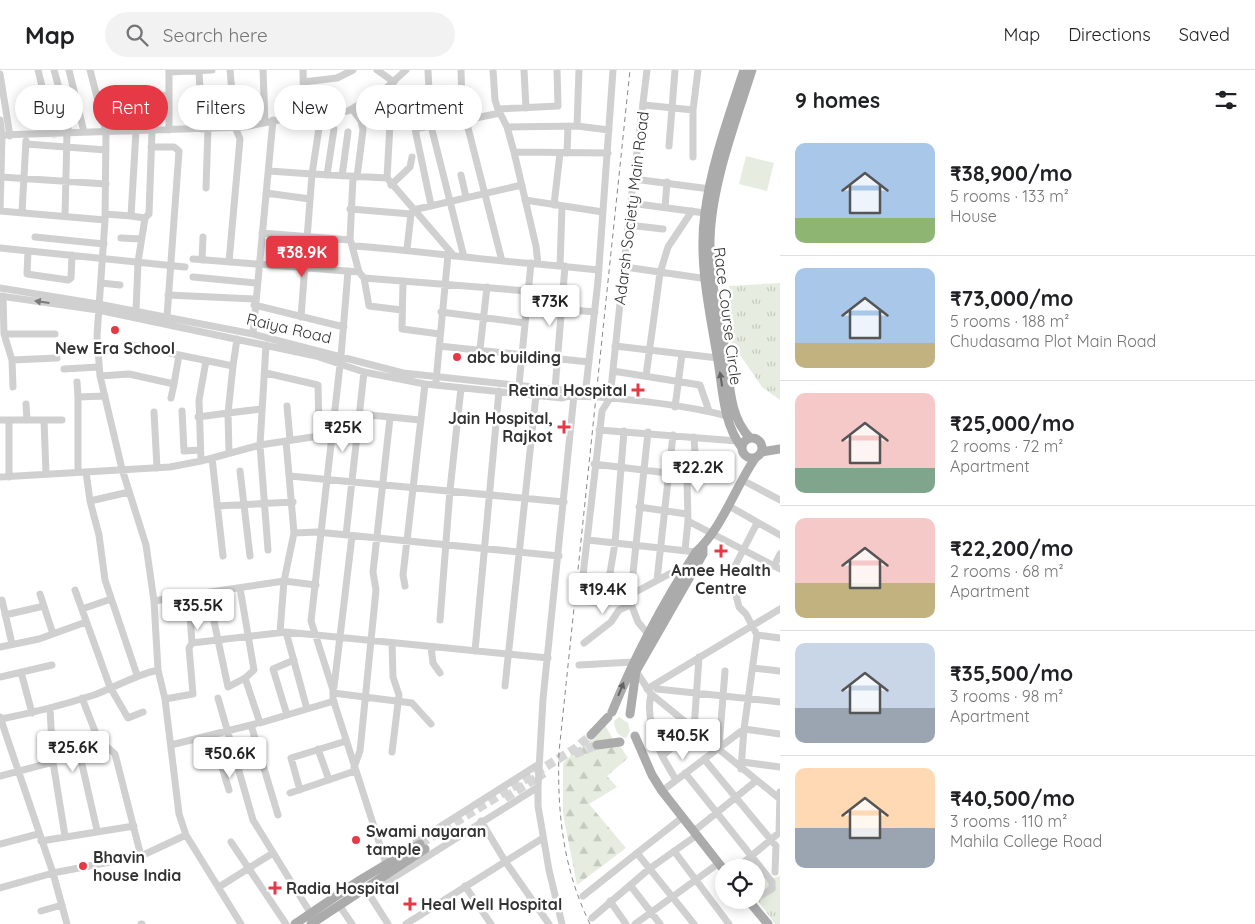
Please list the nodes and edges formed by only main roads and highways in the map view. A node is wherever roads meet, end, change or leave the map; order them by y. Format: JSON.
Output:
{"nodes":[{"id":1,"x":744,"y":70,"type":"edge"},
{"id":2,"x":752,"y":70,"type":"edge"},
{"id":3,"x":709,"y":279,"type":"junction"},
{"id":4,"x":750,"y":438,"type":"junction"},
{"id":5,"x":741,"y":447,"type":"junction"},
{"id":6,"x":780,"y":449,"type":"edge"},
{"id":7,"x":759,"y":454,"type":"junction"},
{"id":8,"x":745,"y":476,"type":"junction"},
{"id":9,"x":699,"y":550,"type":"junction"},
{"id":10,"x":633,"y":667,"type":"junction"},
{"id":11,"x":630,"y":714,"type":"dead end"},
{"id":12,"x":591,"y":735,"type":"tunnel mouth"},
{"id":13,"x":635,"y":736,"type":"dead end"},
{"id":14,"x":620,"y":742,"type":"dead end"},
{"id":15,"x":597,"y":744,"type":"tunnel mouth"},
{"id":16,"x":715,"y":859,"type":"edge"},
{"id":17,"x":758,"y":909,"type":"edge"},
{"id":18,"x":314,"y":920,"type":"edge"},
{"id":19,"x":295,"y":924,"type":"edge"},
{"id":20,"x":768,"y":924,"type":"edge"}],
"edges":[{"from":1,"to":3,"type":"main road","name":"Race Course Circle"},
{"from":2,"to":3,"type":"main road","name":"Race Course Circle"},
{"from":3,"to":4,"type":"main road","name":"Race Course Circle"},
{"from":5,"to":3,"type":"main road","name":"Race Course Circle","one_way":true},
{"from":4,"to":5,"type":"main road"},
{"from":4,"to":7,"type":"main road"},
{"from":5,"to":7,"type":"main road"},
{"from":5,"to":8,"type":"main road","name":"Race Course Circle"},
{"from":6,"to":7,"type":"main road"},
{"from":7,"to":8,"type":"main road"},
{"from":8,"to":9,"type":"main road"},
{"from":9,"to":10,"type":"main road"},
{"from":9,"to":10,"type":"main road"},
{"from":10,"to":11,"type":"main road"},
{"from":12,"to":10,"type":"main road","one_way":true},
{"from":13,"to":16,"type":"main road"},
{"from":14,"to":15,"type":"main road"},
{"from":17,"to":20,"type":"main road"},
{"from":18,"to":18,"type":"main road"},
{"from":18,"to":19,"type":"main road"}]}
